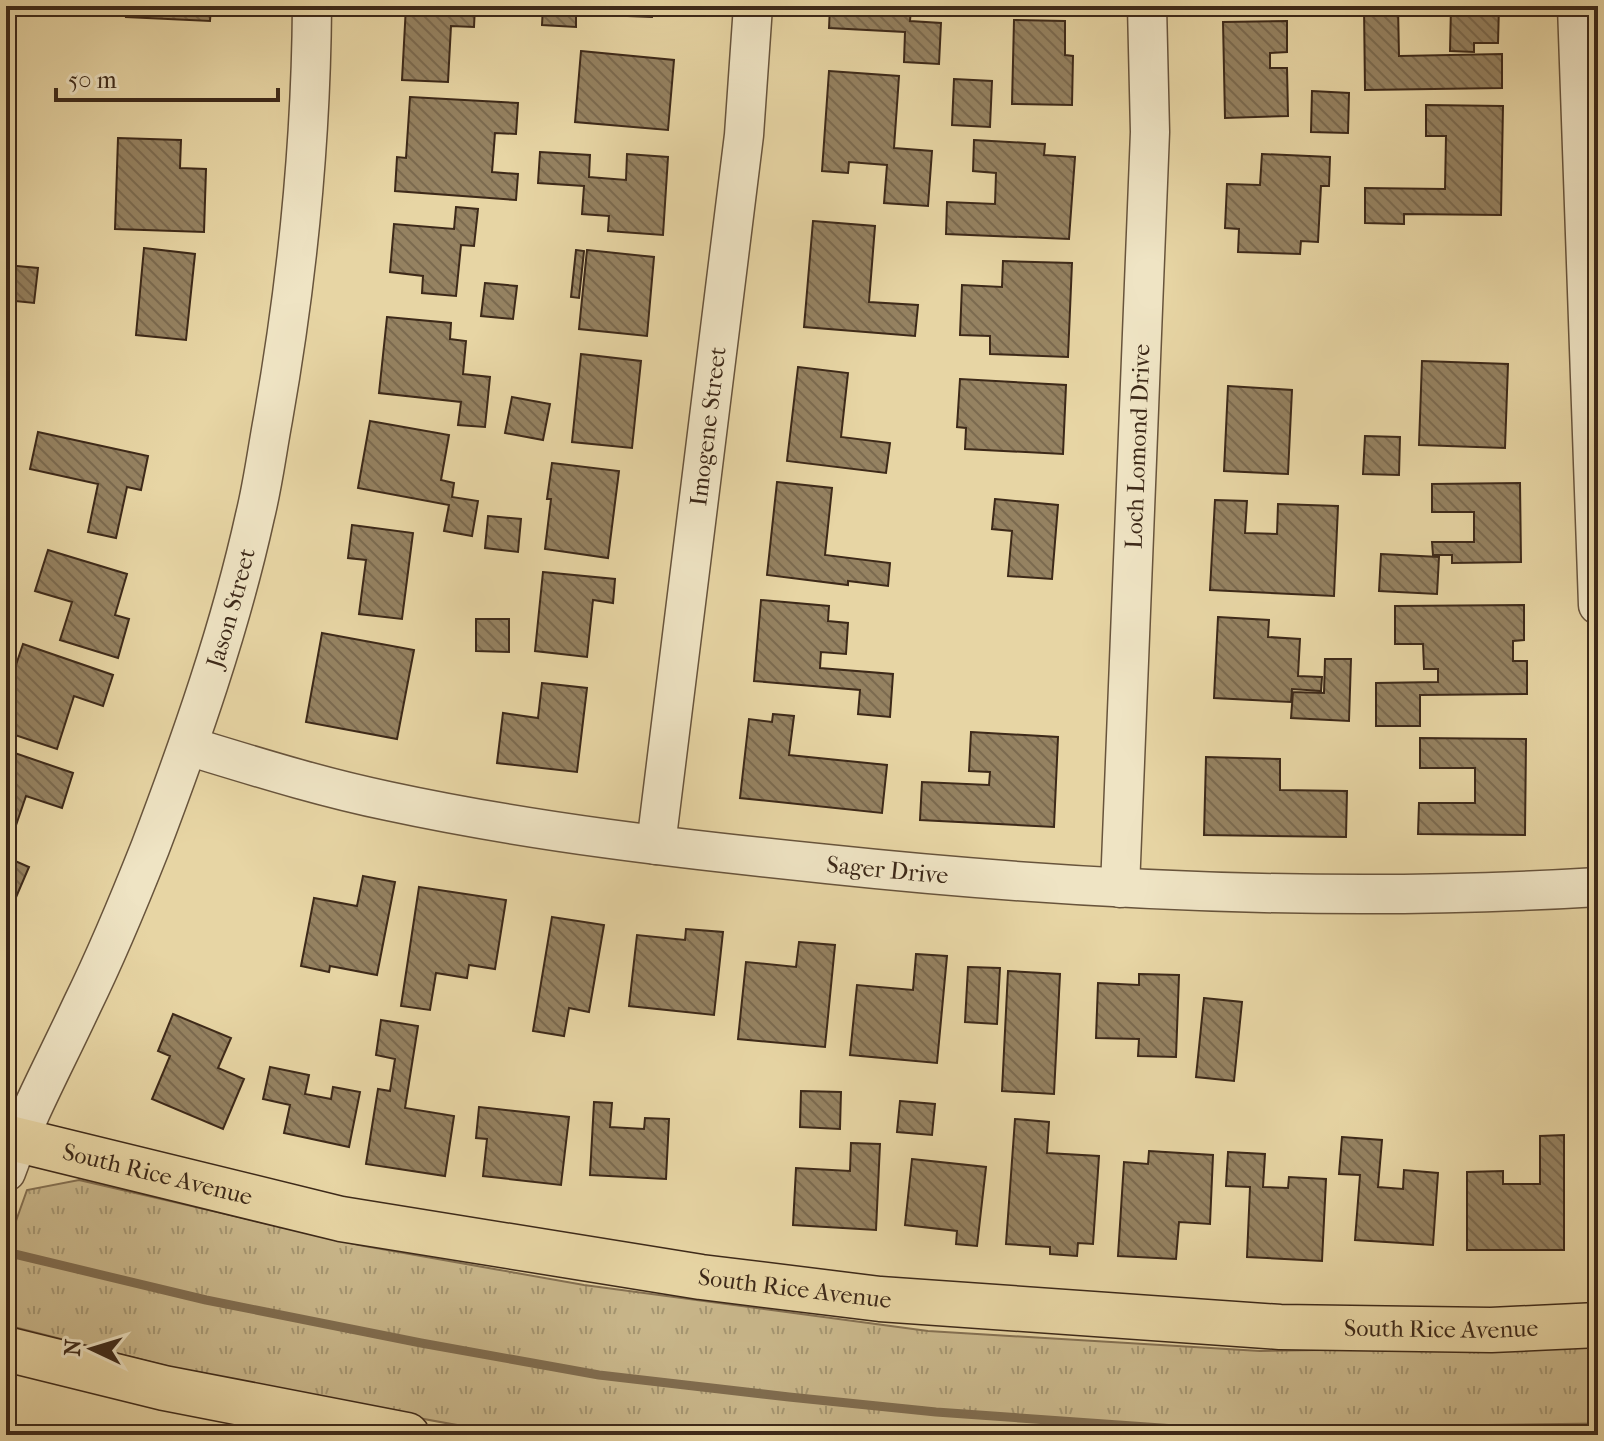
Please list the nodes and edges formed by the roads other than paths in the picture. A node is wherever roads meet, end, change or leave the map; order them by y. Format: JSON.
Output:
{"nodes":[{"id":1,"x":312,"y":6,"type":"edge"},
{"id":2,"x":753,"y":6,"type":"edge"},
{"id":3,"x":1147,"y":6,"type":"edge"},
{"id":4,"x":1577,"y":6,"type":"edge"},
{"id":5,"x":1598,"y":605,"type":"edge"},
{"id":6,"x":188,"y":746,"type":"junction"},
{"id":7,"x":656,"y":845,"type":"junction"},
{"id":8,"x":1598,"y":887,"type":"edge"},
{"id":9,"x":1120,"y":888,"type":"junction"},
{"id":10,"x":10,"y":1150,"type":"edge"},
{"id":11,"x":1598,"y":1325,"type":"edge"},
{"id":12,"x":6,"y":1349,"type":"edge"},
{"id":13,"x":407,"y":1435,"type":"edge"}],
"edges":[{"from":1,"to":6,"type":"street","name":"Jason Street"},
{"from":2,"to":7,"type":"street","name":"Imogene Street"},
{"from":3,"to":9,"type":"street","name":"Loch Lomond Drive"},
{"from":4,"to":5,"type":"street"},
{"from":6,"to":7,"type":"street","name":"Sager Drive"},
{"from":6,"to":10,"type":"street","name":"Jason Street"},
{"from":7,"to":9,"type":"street","name":"Sager Drive"},
{"from":8,"to":9,"type":"street","name":"Sager Drive"},
{"from":10,"to":11,"type":"main road","name":"South Rice Avenue"},
{"from":12,"to":13,"type":"main road"}]}
